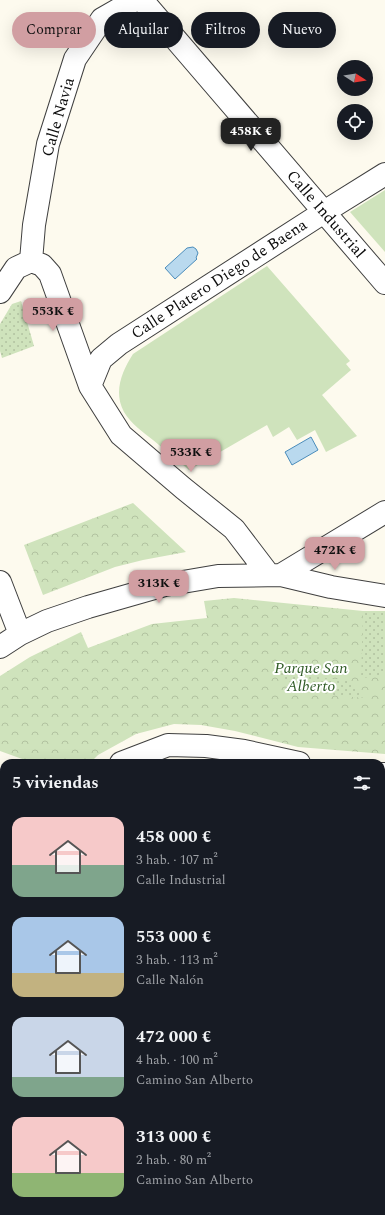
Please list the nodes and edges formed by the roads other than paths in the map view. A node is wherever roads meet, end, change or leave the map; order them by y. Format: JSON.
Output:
{"nodes":[{"id":1,"x":135,"y":0,"type":"edge"},
{"id":2,"x":142,"y":0,"type":"edge"},
{"id":3,"x":385,"y":174,"type":"edge"},
{"id":4,"x":324,"y":212,"type":"junction"},
{"id":5,"x":31,"y":261,"type":"junction"},
{"id":6,"x":385,"y":283,"type":"edge"},
{"id":7,"x":0,"y":292,"type":"edge"},
{"id":8,"x":90,"y":386,"type":"junction"},
{"id":9,"x":385,"y":512,"type":"edge"},
{"id":10,"x":275,"y":575,"type":"junction"},
{"id":11,"x":0,"y":582,"type":"edge"},
{"id":12,"x":385,"y":596,"type":"edge"},
{"id":13,"x":20,"y":634,"type":"junction"},
{"id":14,"x":0,"y":647,"type":"edge"},
{"id":15,"x":131,"y":759,"type":"edge"},
{"id":16,"x":281,"y":759,"type":"edge"}],
"edges":[{"from":1,"to":5,"type":"street","name":"Calle Navia"},
{"from":2,"to":4,"type":"street","name":"Calle Industrial"},
{"from":3,"to":4,"type":"street","name":"Calle Platero Diego de Baena"},
{"from":4,"to":6,"type":"street","name":"Calle Industrial"},
{"from":4,"to":8,"type":"street","name":"Calle Platero Diego de Baena"},
{"from":5,"to":7,"type":"street"},
{"from":5,"to":8,"type":"street"},
{"from":8,"to":10,"type":"street"},
{"from":9,"to":10,"type":"street"},
{"from":10,"to":12,"type":"street"},
{"from":10,"to":13,"type":"street"},
{"from":11,"to":13,"type":"street"},
{"from":13,"to":14,"type":"street"},
{"from":15,"to":16,"type":"street"}]}
